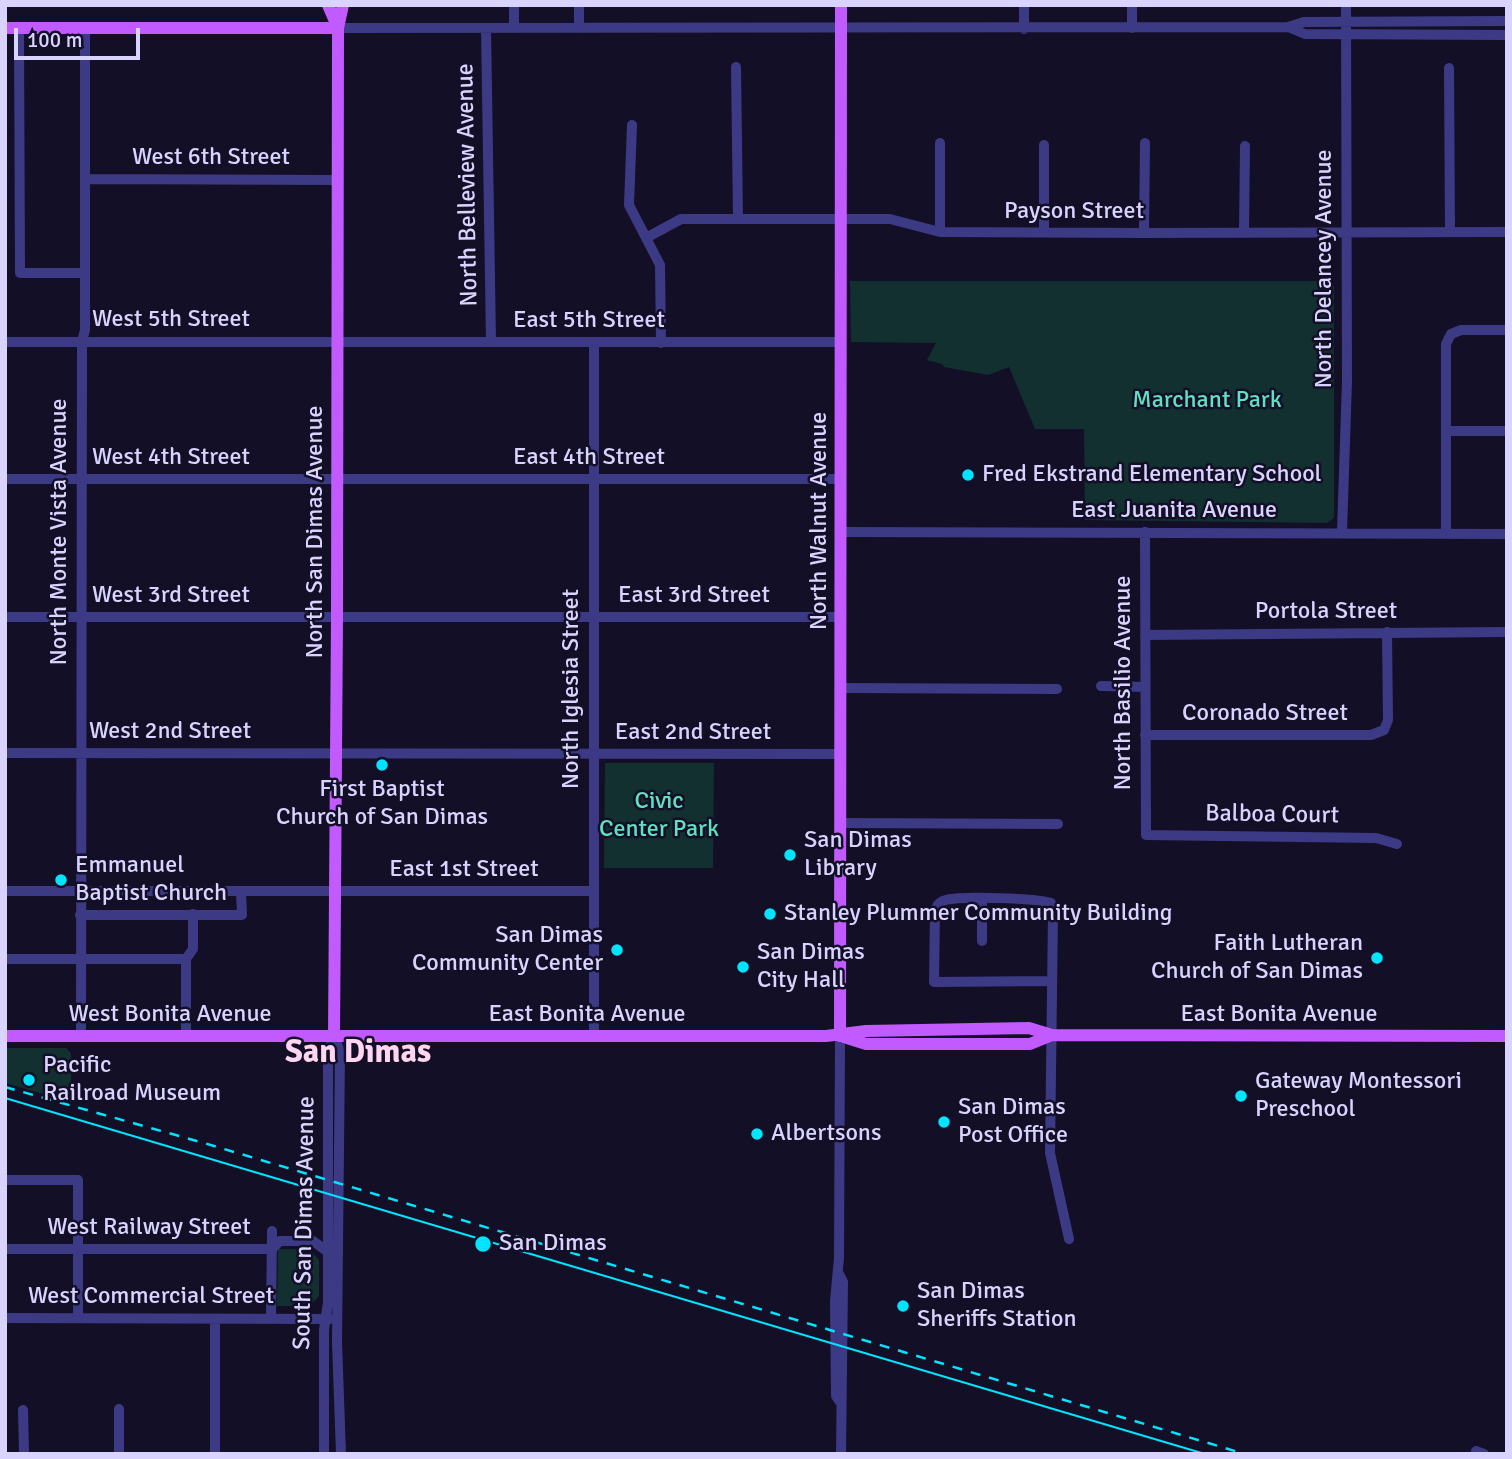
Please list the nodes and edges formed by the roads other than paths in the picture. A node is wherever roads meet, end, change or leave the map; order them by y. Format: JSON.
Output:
{"nodes":[{"id":1,"x":328,"y":5,"type":"edge"},
{"id":2,"x":343,"y":5,"type":"edge"},
{"id":3,"x":514,"y":5,"type":"edge"},
{"id":4,"x":579,"y":5,"type":"edge"},
{"id":5,"x":841,"y":5,"type":"edge"},
{"id":6,"x":1024,"y":5,"type":"edge"},
{"id":7,"x":1132,"y":5,"type":"edge"},
{"id":8,"x":1346,"y":5,"type":"edge"},
{"id":9,"x":1345,"y":21,"type":"junction"},
{"id":10,"x":1507,"y":21,"type":"edge"},
{"id":11,"x":1289,"y":27,"type":"junction"},
{"id":12,"x":12,"y":28,"type":"edge"},
{"id":13,"x":85,"y":28,"type":"junction"},
{"id":14,"x":338,"y":28,"type":"junction"},
{"id":15,"x":486,"y":28,"type":"junction"},
{"id":16,"x":514,"y":28,"type":"junction"},
{"id":17,"x":579,"y":28,"type":"junction"},
{"id":18,"x":841,"y":29,"type":"junction"},
{"id":19,"x":1024,"y":29,"type":"junction"},
{"id":20,"x":1132,"y":29,"type":"junction"},
{"id":21,"x":1345,"y":34,"type":"junction"},
{"id":22,"x":1507,"y":35,"type":"edge"},
{"id":23,"x":736,"y":67,"type":"dead end"},
{"id":24,"x":1449,"y":68,"type":"dead end"},
{"id":25,"x":632,"y":125,"type":"dead end"},
{"id":26,"x":940,"y":143,"type":"dead end"},
{"id":27,"x":1145,"y":143,"type":"dead end"},
{"id":28,"x":1044,"y":145,"type":"dead end"},
{"id":29,"x":1245,"y":146,"type":"dead end"},
{"id":30,"x":85,"y":179,"type":"junction"},
{"id":31,"x":338,"y":180,"type":"junction"},
{"id":32,"x":841,"y":218,"type":"junction"},
{"id":33,"x":738,"y":219,"type":"junction"},
{"id":34,"x":940,"y":232,"type":"junction"},
{"id":35,"x":1044,"y":232,"type":"junction"},
{"id":36,"x":1244,"y":232,"type":"junction"},
{"id":37,"x":1346,"y":232,"type":"junction"},
{"id":38,"x":1450,"y":232,"type":"junction"},
{"id":39,"x":1507,"y":232,"type":"edge"},
{"id":40,"x":1144,"y":233,"type":"junction"},
{"id":41,"x":646,"y":238,"type":"junction"},
{"id":42,"x":84,"y":273,"type":"junction"},
{"id":43,"x":1507,"y":330,"type":"edge"},
{"id":44,"x":82,"y":341,"type":"junction"},
{"id":45,"x":337,"y":341,"type":"junction"},
{"id":46,"x":491,"y":341,"type":"junction"},
{"id":47,"x":5,"y":342,"type":"edge"},
{"id":48,"x":594,"y":342,"type":"junction"},
{"id":49,"x":841,"y":342,"type":"junction"},
{"id":50,"x":661,"y":343,"type":"junction"},
{"id":51,"x":1446,"y":431,"type":"junction"},
{"id":52,"x":1507,"y":431,"type":"edge"},
{"id":53,"x":337,"y":478,"type":"junction"},
{"id":54,"x":5,"y":479,"type":"edge"},
{"id":55,"x":80,"y":479,"type":"junction"},
{"id":56,"x":593,"y":479,"type":"junction"},
{"id":57,"x":841,"y":479,"type":"junction"},
{"id":58,"x":841,"y":532,"type":"junction"},
{"id":59,"x":1145,"y":532,"type":"junction"},
{"id":60,"x":1342,"y":532,"type":"junction"},
{"id":61,"x":1446,"y":533,"type":"junction"},
{"id":62,"x":1507,"y":534,"type":"edge"},
{"id":63,"x":5,"y":617,"type":"edge"},
{"id":64,"x":80,"y":617,"type":"junction"},
{"id":65,"x":337,"y":617,"type":"junction"},
{"id":66,"x":593,"y":617,"type":"junction"},
{"id":67,"x":841,"y":617,"type":"junction"},
{"id":68,"x":1387,"y":632,"type":"junction"},
{"id":69,"x":1507,"y":632,"type":"edge"},
{"id":70,"x":1145,"y":635,"type":"junction"},
{"id":71,"x":1101,"y":686,"type":"dead end"},
{"id":72,"x":1145,"y":687,"type":"junction"},
{"id":73,"x":841,"y":688,"type":"junction"},
{"id":74,"x":1058,"y":689,"type":"dead end"},
{"id":75,"x":1145,"y":735,"type":"junction"},
{"id":76,"x":5,"y":753,"type":"edge"},
{"id":77,"x":81,"y":753,"type":"junction"},
{"id":78,"x":336,"y":753,"type":"junction"},
{"id":79,"x":593,"y":754,"type":"junction"},
{"id":80,"x":841,"y":754,"type":"junction"},
{"id":81,"x":841,"y":823,"type":"junction"},
{"id":82,"x":1058,"y":824,"type":"dead end"},
{"id":83,"x":1146,"y":835,"type":"joint"},
{"id":84,"x":1397,"y":844,"type":"dead end"},
{"id":85,"x":5,"y":891,"type":"edge"},
{"id":86,"x":80,"y":891,"type":"junction"},
{"id":87,"x":593,"y":891,"type":"junction"},
{"id":88,"x":241,"y":892,"type":"junction"},
{"id":89,"x":335,"y":892,"type":"junction"},
{"id":90,"x":982,"y":899,"type":"junction"},
{"id":91,"x":192,"y":914,"type":"junction"},
{"id":92,"x":80,"y":915,"type":"junction"},
{"id":93,"x":982,"y":941,"type":"dead end"},
{"id":94,"x":5,"y":959,"type":"edge"},
{"id":95,"x":186,"y":959,"type":"junction"},
{"id":96,"x":80,"y":960,"type":"junction"},
{"id":97,"x":1051,"y":981,"type":"junction"},
{"id":98,"x":334,"y":1035,"type":"junction"},
{"id":99,"x":1052,"y":1035,"type":"junction"},
{"id":100,"x":5,"y":1036,"type":"edge"},
{"id":101,"x":81,"y":1036,"type":"junction"},
{"id":102,"x":186,"y":1036,"type":"junction"},
{"id":103,"x":840,"y":1036,"type":"junction"},
{"id":104,"x":1507,"y":1036,"type":"edge"},
{"id":105,"x":594,"y":1037,"type":"junction"},
{"id":106,"x":5,"y":1180,"type":"edge"},
{"id":107,"x":272,"y":1231,"type":"dead end"},
{"id":108,"x":1069,"y":1240,"type":"dead end"},
{"id":109,"x":5,"y":1249,"type":"edge"},
{"id":110,"x":78,"y":1249,"type":"junction"},
{"id":111,"x":272,"y":1249,"type":"junction"},
{"id":112,"x":328,"y":1252,"type":"junction"},
{"id":113,"x":5,"y":1318,"type":"edge"},
{"id":114,"x":78,"y":1318,"type":"junction"},
{"id":115,"x":338,"y":1318,"type":"junction"},
{"id":116,"x":215,"y":1319,"type":"junction"},
{"id":117,"x":271,"y":1319,"type":"junction"},
{"id":118,"x":326,"y":1319,"type":"junction"},
{"id":119,"x":119,"y":1409,"type":"dead end"},
{"id":120,"x":23,"y":1410,"type":"dead end"},
{"id":121,"x":24,"y":1454,"type":"edge"},
{"id":122,"x":119,"y":1454,"type":"edge"},
{"id":123,"x":215,"y":1454,"type":"edge"},
{"id":124,"x":324,"y":1454,"type":"edge"},
{"id":125,"x":341,"y":1454,"type":"edge"},
{"id":126,"x":841,"y":1454,"type":"edge"}],
"edges":[{"from":1,"to":14,"type":"main road","name":"North San Dimas Avenue"},
{"from":2,"to":14,"type":"main road","name":"North San Dimas Avenue"},
{"from":3,"to":16,"type":"street"},
{"from":4,"to":17,"type":"street"},
{"from":5,"to":18,"type":"main road","name":"North Walnut Avenue"},
{"from":6,"to":19,"type":"street"},
{"from":7,"to":20,"type":"street"},
{"from":8,"to":9,"type":"street","name":"North Delancey Avenue"},
{"from":9,"to":10,"type":"street"},
{"from":9,"to":11,"type":"street"},
{"from":9,"to":21,"type":"street","name":"North Delancey Avenue"},
{"from":11,"to":20,"type":"street"},
{"from":11,"to":21,"type":"street"},
{"from":12,"to":13,"type":"main road"},
{"from":12,"to":42,"type":"street"},
{"from":13,"to":14,"type":"main road"},
{"from":13,"to":30,"type":"street","name":"North Monte Vista Avenue"},
{"from":14,"to":15,"type":"street"},
{"from":14,"to":31,"type":"main road","name":"North San Dimas Avenue"},
{"from":15,"to":16,"type":"street"},
{"from":15,"to":46,"type":"street","name":"North Belleview Avenue"},
{"from":16,"to":17,"type":"street"},
{"from":17,"to":18,"type":"street"},
{"from":18,"to":19,"type":"street"},
{"from":18,"to":32,"type":"main road","name":"North Walnut Avenue"},
{"from":19,"to":20,"type":"street"},
{"from":21,"to":22,"type":"street"},
{"from":21,"to":37,"type":"street","name":"North Delancey Avenue"},
{"from":23,"to":33,"type":"street"},
{"from":24,"to":38,"type":"street"},
{"from":25,"to":41,"type":"street"},
{"from":26,"to":34,"type":"street"},
{"from":27,"to":40,"type":"street"},
{"from":28,"to":35,"type":"street"},
{"from":29,"to":36,"type":"street"},
{"from":30,"to":31,"type":"street","name":"West 6th Street"},
{"from":30,"to":42,"type":"street","name":"North Monte Vista Avenue"},
{"from":31,"to":45,"type":"main road","name":"North San Dimas Avenue"},
{"from":32,"to":33,"type":"street","name":"Payson Street"},
{"from":32,"to":34,"type":"street","name":"Payson Street"},
{"from":32,"to":49,"type":"main road","name":"North Walnut Avenue"},
{"from":33,"to":41,"type":"street","name":"Payson Street"},
{"from":34,"to":35,"type":"street","name":"Payson Street"},
{"from":35,"to":40,"type":"street","name":"Payson Street"},
{"from":36,"to":37,"type":"street","name":"Payson Street"},
{"from":36,"to":40,"type":"street","name":"Payson Street"},
{"from":37,"to":38,"type":"street","name":"Payson Street"},
{"from":37,"to":60,"type":"street","name":"North Delancey Avenue"},
{"from":38,"to":39,"type":"street","name":"Payson Street"},
{"from":41,"to":50,"type":"street"},
{"from":42,"to":44,"type":"street","name":"North Monte Vista Avenue"},
{"from":43,"to":51,"type":"street"},
{"from":44,"to":45,"type":"street","name":"West 5th Street"},
{"from":44,"to":47,"type":"street","name":"West 5th Street"},
{"from":44,"to":55,"type":"street","name":"North Monte Vista Avenue"},
{"from":45,"to":46,"type":"street","name":"East 5th Street"},
{"from":45,"to":53,"type":"main road","name":"North San Dimas Avenue"},
{"from":46,"to":48,"type":"street","name":"East 5th Street"},
{"from":48,"to":50,"type":"street","name":"East 5th Street"},
{"from":48,"to":56,"type":"street","name":"North Iglesia Street"},
{"from":49,"to":50,"type":"street","name":"East 5th Street"},
{"from":49,"to":57,"type":"main road","name":"North Walnut Avenue"},
{"from":51,"to":52,"type":"street"},
{"from":51,"to":61,"type":"street"},
{"from":53,"to":55,"type":"street","name":"West 4th Street"},
{"from":53,"to":56,"type":"street","name":"East 4th Street"},
{"from":53,"to":65,"type":"main road","name":"North San Dimas Avenue"},
{"from":54,"to":55,"type":"street","name":"West 4th Street"},
{"from":55,"to":64,"type":"street","name":"North Monte Vista Avenue"},
{"from":56,"to":57,"type":"street","name":"East 4th Street"},
{"from":56,"to":66,"type":"street","name":"North Iglesia Street"},
{"from":57,"to":58,"type":"main road","name":"North Walnut Avenue"},
{"from":58,"to":59,"type":"street","name":"East Juanita Avenue"},
{"from":58,"to":67,"type":"main road","name":"North Walnut Avenue"},
{"from":59,"to":60,"type":"street","name":"East Juanita Avenue"},
{"from":59,"to":70,"type":"street","name":"North Basilio Avenue"},
{"from":60,"to":61,"type":"street","name":"East Juanita Avenue"},
{"from":61,"to":62,"type":"street","name":"East Juanita Avenue"},
{"from":63,"to":64,"type":"street","name":"West 3rd Street"},
{"from":64,"to":65,"type":"street","name":"West 3rd Street"},
{"from":64,"to":77,"type":"street","name":"North Monte Vista Avenue"},
{"from":65,"to":66,"type":"street","name":"East 3rd Street"},
{"from":65,"to":78,"type":"main road","name":"North San Dimas Avenue"},
{"from":66,"to":67,"type":"street","name":"East 3rd Street"},
{"from":66,"to":79,"type":"street","name":"North Iglesia Street"},
{"from":67,"to":73,"type":"main road","name":"North Walnut Avenue"},
{"from":68,"to":69,"type":"street","name":"Portola Street"},
{"from":68,"to":70,"type":"street","name":"Portola Street"},
{"from":68,"to":75,"type":"street","name":"Coronado Street"},
{"from":70,"to":72,"type":"street","name":"North Basilio Avenue"},
{"from":71,"to":72,"type":"street"},
{"from":72,"to":75,"type":"street","name":"North Basilio Avenue"},
{"from":73,"to":74,"type":"street"},
{"from":73,"to":80,"type":"main road","name":"North Walnut Avenue"},
{"from":75,"to":83,"type":"street","name":"North Basilio Avenue"},
{"from":76,"to":77,"type":"street","name":"West 2nd Street"},
{"from":77,"to":78,"type":"street","name":"West 2nd Street"},
{"from":77,"to":86,"type":"street","name":"North Monte Vista Avenue"},
{"from":78,"to":79,"type":"street","name":"East 2nd Street"},
{"from":78,"to":89,"type":"main road","name":"North San Dimas Avenue"},
{"from":79,"to":80,"type":"street","name":"East 2nd Street"},
{"from":79,"to":87,"type":"street","name":"North Iglesia Street"},
{"from":80,"to":81,"type":"main road","name":"North Walnut Avenue"},
{"from":81,"to":82,"type":"street"},
{"from":81,"to":103,"type":"main road","name":"North Walnut Avenue"},
{"from":83,"to":84,"type":"street","name":"Balboa Court"},
{"from":85,"to":86,"type":"street","name":"East 1st Street"},
{"from":86,"to":88,"type":"street","name":"East 1st Street"},
{"from":86,"to":92,"type":"street","name":"North Monte Vista Avenue"},
{"from":87,"to":89,"type":"street","name":"East 1st Street"},
{"from":87,"to":105,"type":"street","name":"North Iglesia Street"},
{"from":88,"to":89,"type":"street","name":"East 1st Street"},
{"from":88,"to":91,"type":"street"},
{"from":89,"to":98,"type":"main road","name":"North San Dimas Avenue"},
{"from":90,"to":93,"type":"street"},
{"from":90,"to":97,"type":"street"},
{"from":90,"to":97,"type":"street"},
{"from":91,"to":92,"type":"street"},
{"from":91,"to":95,"type":"street"},
{"from":92,"to":96,"type":"street","name":"North Monte Vista Avenue"},
{"from":94,"to":96,"type":"street"},
{"from":95,"to":96,"type":"street"},
{"from":95,"to":102,"type":"street"},
{"from":96,"to":101,"type":"street","name":"North Monte Vista Avenue"},
{"from":97,"to":99,"type":"street"},
{"from":98,"to":102,"type":"main road","name":"West Bonita Avenue"},
{"from":98,"to":105,"type":"main road","name":"East Bonita Avenue"},
{"from":98,"to":112,"type":"street","name":"South San Dimas Avenue"},
{"from":98,"to":115,"type":"street","name":"South San Dimas Avenue"},
{"from":99,"to":103,"type":"main road","name":"East Bonita Avenue"},
{"from":99,"to":104,"type":"main road","name":"East Bonita Avenue"},
{"from":99,"to":108,"type":"street"},
{"from":100,"to":101,"type":"main road","name":"West Bonita Avenue"},
{"from":101,"to":102,"type":"main road","name":"West Bonita Avenue"},
{"from":103,"to":105,"type":"main road","name":"East Bonita Avenue"},
{"from":103,"to":126,"type":"street"},
{"from":106,"to":110,"type":"street","name":"West Railway Street"},
{"from":107,"to":111,"type":"street"},
{"from":109,"to":110,"type":"street","name":"West Railway Street"},
{"from":110,"to":111,"type":"street","name":"West Railway Street"},
{"from":110,"to":114,"type":"street"},
{"from":111,"to":112,"type":"street","name":"West Railway Street"},
{"from":111,"to":117,"type":"street"},
{"from":112,"to":118,"type":"street","name":"South San Dimas Avenue"},
{"from":113,"to":114,"type":"street","name":"West Commercial Street"},
{"from":114,"to":116,"type":"street","name":"West Commercial Street"},
{"from":115,"to":118,"type":"street","name":"West Commercial Street"},
{"from":115,"to":125,"type":"street","name":"South San Dimas Avenue"},
{"from":116,"to":117,"type":"street","name":"West Commercial Street"},
{"from":116,"to":123,"type":"street"},
{"from":117,"to":118,"type":"street","name":"West Commercial Street"},
{"from":118,"to":124,"type":"street","name":"South San Dimas Avenue"},
{"from":119,"to":122,"type":"street"},
{"from":120,"to":121,"type":"street"}]}
